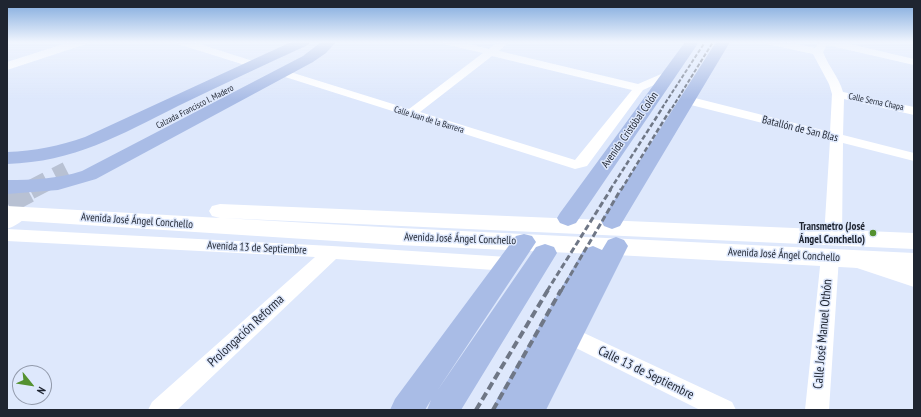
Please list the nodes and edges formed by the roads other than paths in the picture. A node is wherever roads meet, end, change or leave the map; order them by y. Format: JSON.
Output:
{"nodes":[{"id":1,"x":21,"y":61,"type":"edge"},
{"id":2,"x":244,"y":61,"type":"edge"},
{"id":3,"x":258,"y":61,"type":"edge"},
{"id":4,"x":284,"y":61,"type":"edge"},
{"id":5,"x":304,"y":61,"type":"edge"},
{"id":6,"x":478,"y":61,"type":"edge"},
{"id":7,"x":529,"y":61,"type":"edge"},
{"id":8,"x":679,"y":61,"type":"edge"},
{"id":9,"x":711,"y":61,"type":"edge"},
{"id":10,"x":821,"y":61,"type":"edge"},
{"id":11,"x":252,"y":64,"type":"junction"},
{"id":12,"x":7,"y":66,"type":"edge"},
{"id":13,"x":283,"y":73,"type":"junction"},
{"id":14,"x":670,"y":74,"type":"junction"},
{"id":15,"x":639,"y":88,"type":"junction"},
{"id":16,"x":838,"y":94,"type":"junction"},
{"id":17,"x":686,"y":101,"type":"junction"},
{"id":18,"x":914,"y":110,"type":"edge"},
{"id":19,"x":410,"y":114,"type":"junction"},
{"id":20,"x":837,"y":138,"type":"junction"},
{"id":21,"x":914,"y":157,"type":"edge"},
{"id":22,"x":7,"y":158,"type":"edge"},
{"id":23,"x":67,"y":171,"type":"tunnel mouth"},
{"id":24,"x":7,"y":187,"type":"edge"},
{"id":25,"x":10,"y":213,"type":"edge"},
{"id":26,"x":568,"y":218,"type":"dead end"},
{"id":27,"x":7,"y":235,"type":"edge"},
{"id":28,"x":612,"y":237,"type":"junction"},
{"id":29,"x":914,"y":241,"type":"edge"},
{"id":30,"x":534,"y":247,"type":"junction"},
{"id":31,"x":838,"y":251,"type":"junction"},
{"id":32,"x":332,"y":252,"type":"junction"},
{"id":33,"x":914,"y":262,"type":"edge"},
{"id":34,"x":508,"y":264,"type":"junction"},
{"id":35,"x":914,"y":279,"type":"edge"},
{"id":36,"x":568,"y":335,"type":"junction"},
{"id":37,"x":160,"y":410,"type":"edge"},
{"id":38,"x":406,"y":410,"type":"edge"},
{"id":39,"x":443,"y":410,"type":"edge"},
{"id":40,"x":508,"y":410,"type":"edge"},
{"id":41,"x":529,"y":410,"type":"edge"},
{"id":42,"x":724,"y":410,"type":"edge"},
{"id":43,"x":817,"y":410,"type":"edge"}],
"edges":[{"from":1,"to":12,"type":"street"},
{"from":2,"to":11,"type":"street"},
{"from":3,"to":11,"type":"main road"},
{"from":4,"to":23,"type":"main road","name":"Calzada Francisco I. Madero"},
{"from":5,"to":13,"type":"main road"},
{"from":6,"to":19,"type":"street"},
{"from":7,"to":15,"type":"street"},
{"from":8,"to":14,"type":"main road","name":"Avenida Cristóbal Colón"},
{"from":9,"to":17,"type":"main road"},
{"from":10,"to":16,"type":"street"},
{"from":11,"to":22,"type":"main road"},
{"from":13,"to":19,"type":"street","name":"Calle Juan de la Barrera"},
{"from":13,"to":24,"type":"main road"},
{"from":14,"to":15,"type":"street"},
{"from":14,"to":26,"type":"main road","name":"Avenida Cristóbal Colón"},
{"from":15,"to":19,"type":"street","name":"Calle Juan de la Barrera"},
{"from":16,"to":18,"type":"street","name":"Calle Serna Chapa"},
{"from":16,"to":20,"type":"street","name":"Calle José Manuel Othón"},
{"from":17,"to":20,"type":"street","name":"Batallón de San Blas"},
{"from":17,"to":28,"type":"main road"},
{"from":20,"to":21,"type":"street","name":"Batallón de San Blas"},
{"from":20,"to":31,"type":"street","name":"Calle José Manuel Othón"},
{"from":25,"to":28,"type":"main road","name":"Avenida José Ángel Conchello"},
{"from":25,"to":30,"type":"main road","name":"Avenida José Ángel Conchello"},
{"from":27,"to":32,"type":"street","name":"Avenida 13 de Septiembre"},
{"from":28,"to":30,"type":"main road","name":"Avenida José Ángel Conchello"},
{"from":28,"to":31,"type":"main road","name":"Avenida José Ángel Conchello"},
{"from":28,"to":36,"type":"main road"},
{"from":28,"to":40,"type":"main road"},
{"from":29,"to":31,"type":"main road","name":"Avenida José Ángel Conchello"},
{"from":30,"to":34,"type":"main road"},
{"from":30,"to":39,"type":"main road"},
{"from":31,"to":33,"type":"main road","name":"Avenida José Ángel Conchello"},
{"from":31,"to":35,"type":"street"},
{"from":31,"to":43,"type":"street","name":"Calle José Manuel Othón"},
{"from":32,"to":34,"type":"street","name":"Avenida 13 de Septiembre"},
{"from":32,"to":37,"type":"street","name":"Prolongación Reforma"},
{"from":34,"to":38,"type":"main road"},
{"from":36,"to":41,"type":"main road"},
{"from":36,"to":42,"type":"street","name":"Calle 13 de Septiembre"}]}
